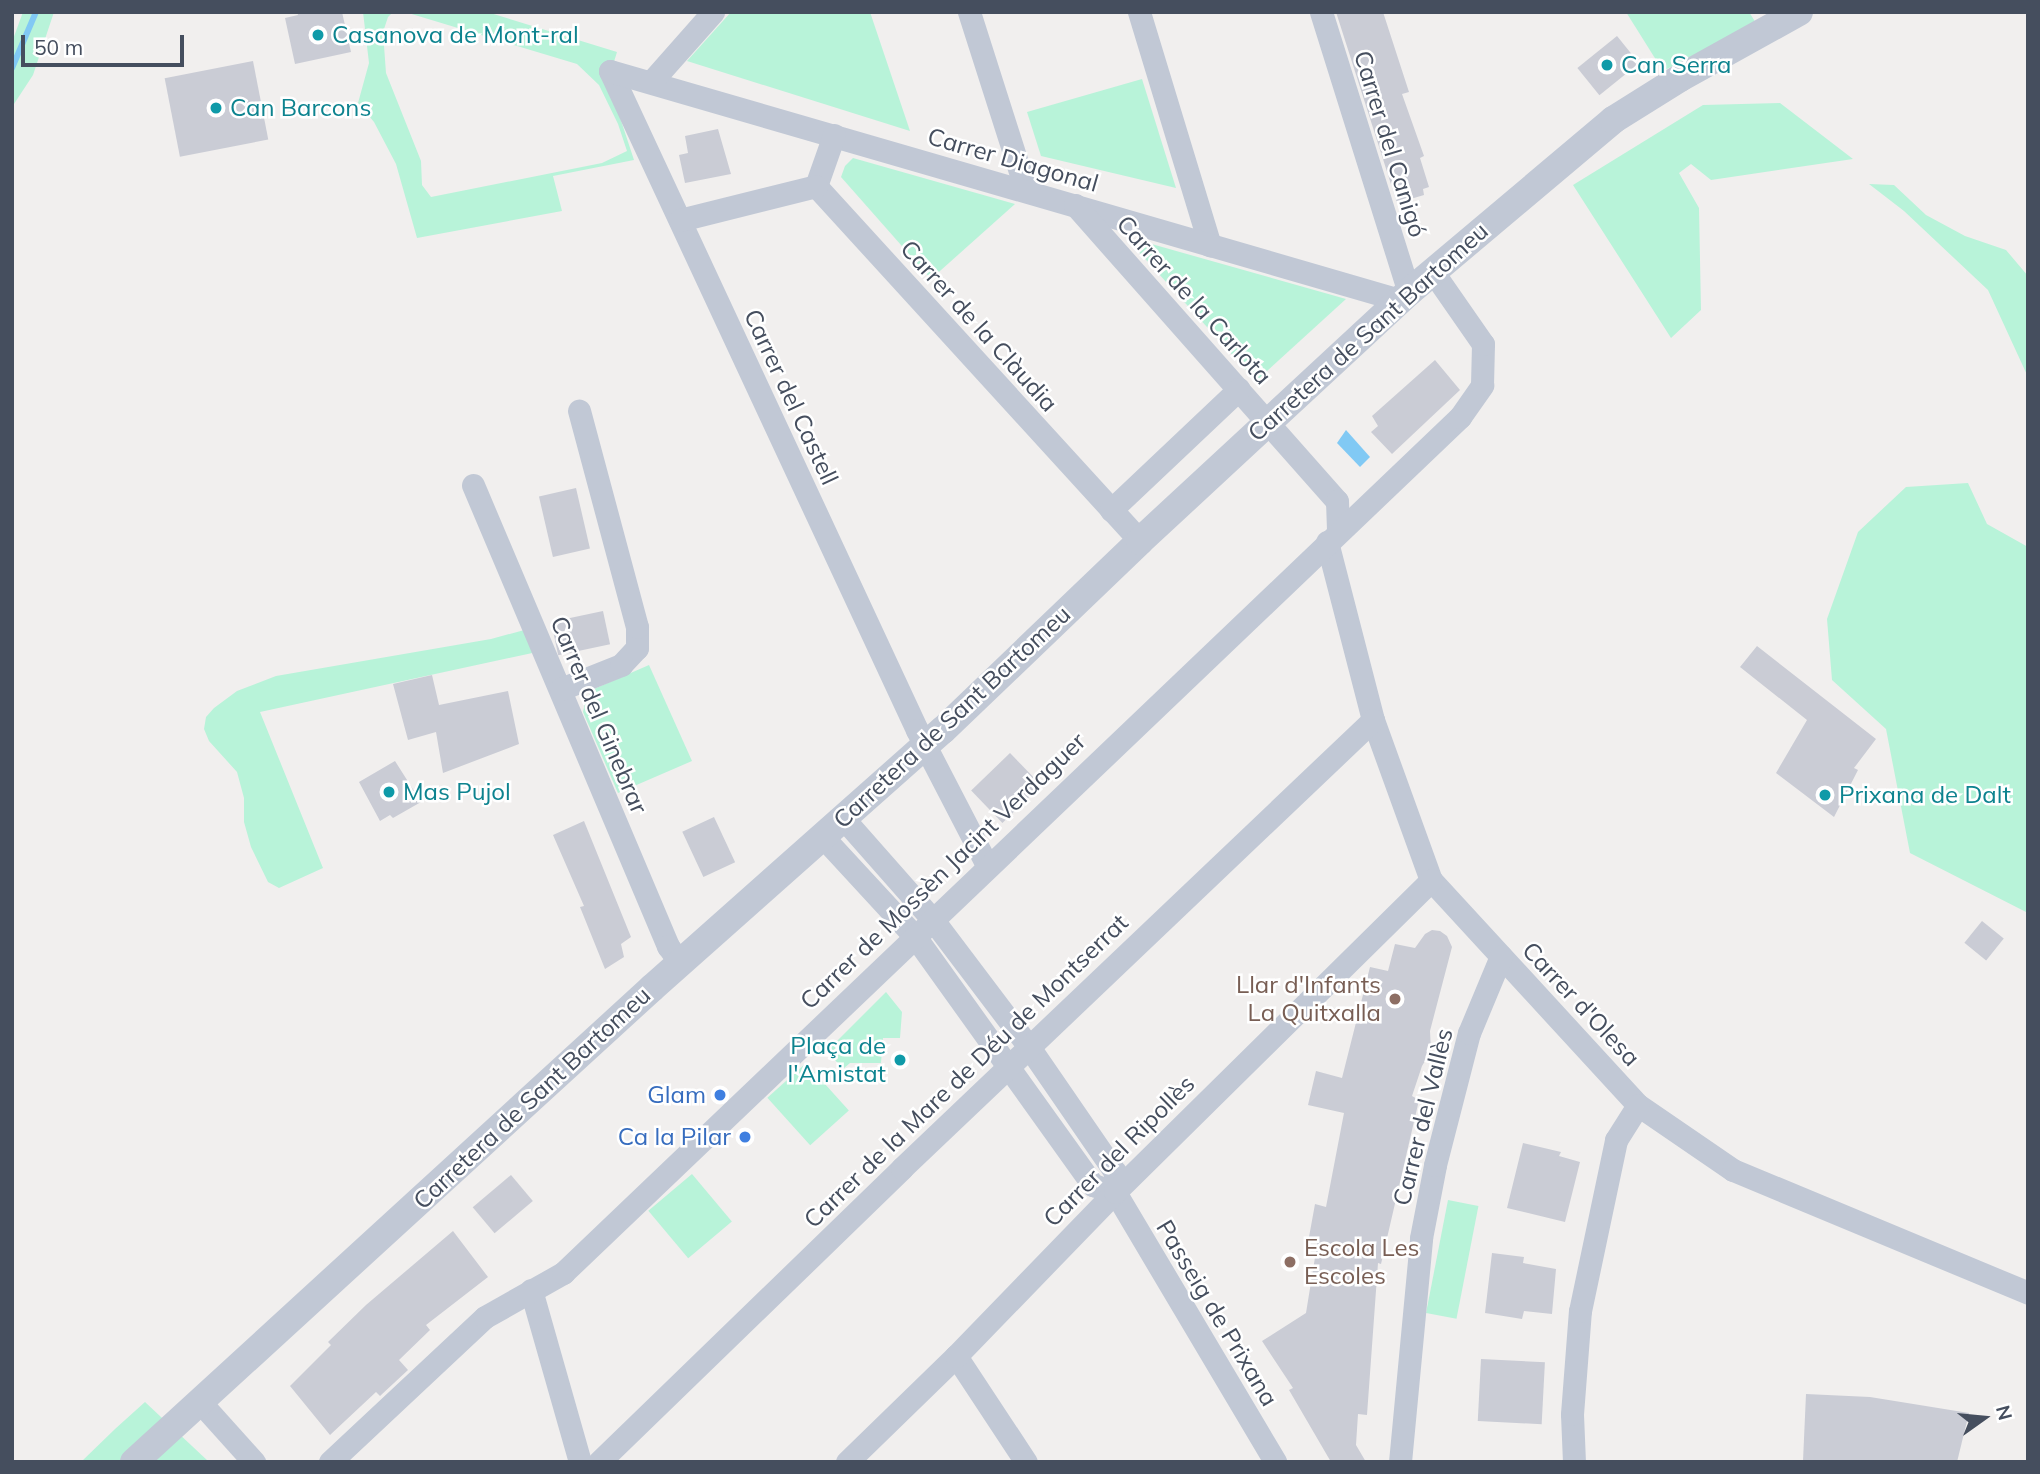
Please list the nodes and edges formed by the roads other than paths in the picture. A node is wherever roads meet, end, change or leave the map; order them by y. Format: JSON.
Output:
{"nodes":[{"id":1,"x":713,"y":12,"type":"edge"},
{"id":2,"x":969,"y":12,"type":"edge"},
{"id":3,"x":1139,"y":12,"type":"edge"},
{"id":4,"x":1321,"y":12,"type":"edge"},
{"id":5,"x":1799,"y":12,"type":"edge"},
{"id":6,"x":610,"y":71,"type":"joint"},
{"id":7,"x":651,"y":82,"type":"junction"},
{"id":8,"x":834,"y":135,"type":"junction"},
{"id":9,"x":816,"y":186,"type":"junction"},
{"id":10,"x":1026,"y":191,"type":"junction"},
{"id":11,"x":1075,"y":205,"type":"junction"},
{"id":12,"x":680,"y":220,"type":"junction"},
{"id":13,"x":1210,"y":244,"type":"junction"},
{"id":14,"x":1433,"y":272,"type":"junction"},
{"id":15,"x":1405,"y":296,"type":"junction"},
{"id":16,"x":1239,"y":389,"type":"junction"},
{"id":17,"x":579,"y":411,"type":"dead end"},
{"id":18,"x":1268,"y":422,"type":"junction"},
{"id":19,"x":473,"y":485,"type":"dead end"},
{"id":20,"x":1111,"y":510,"type":"junction"},
{"id":21,"x":1332,"y":536,"type":"junction"},
{"id":22,"x":1140,"y":541,"type":"junction"},
{"id":23,"x":561,"y":689,"type":"junction"},
{"id":24,"x":1373,"y":720,"type":"junction"},
{"id":25,"x":924,"y":746,"type":"junction"},
{"id":26,"x":832,"y":827,"type":"junction"},
{"id":27,"x":988,"y":865,"type":"junction"},
{"id":28,"x":1431,"y":880,"type":"junction"},
{"id":29,"x":933,"y":920,"type":"junction"},
{"id":30,"x":916,"y":938,"type":"junction"},
{"id":31,"x":1502,"y":956,"type":"junction"},
{"id":32,"x":680,"y":962,"type":"junction"},
{"id":33,"x":1029,"y":1047,"type":"junction"},
{"id":34,"x":1009,"y":1067,"type":"junction"},
{"id":35,"x":1638,"y":1105,"type":"junction"},
{"id":36,"x":1115,"y":1192,"type":"junction"},
{"id":37,"x":531,"y":1290,"type":"junction"},
{"id":38,"x":2028,"y":1293,"type":"edge"},
{"id":39,"x":956,"y":1356,"type":"junction"},
{"id":40,"x":200,"y":1402,"type":"junction"},
{"id":41,"x":134,"y":1462,"type":"edge"},
{"id":42,"x":254,"y":1462,"type":"edge"},
{"id":43,"x":330,"y":1462,"type":"edge"},
{"id":44,"x":580,"y":1462,"type":"edge"},
{"id":45,"x":599,"y":1462,"type":"edge"},
{"id":46,"x":847,"y":1462,"type":"edge"},
{"id":47,"x":1026,"y":1462,"type":"edge"},
{"id":48,"x":1275,"y":1462,"type":"edge"},
{"id":49,"x":1400,"y":1462,"type":"edge"},
{"id":50,"x":1574,"y":1462,"type":"edge"}],
"edges":[{"from":1,"to":7,"type":"street"},
{"from":2,"to":10,"type":"street"},
{"from":3,"to":13,"type":"street"},
{"from":4,"to":15,"type":"street","name":"Carrer del Canigó"},
{"from":5,"to":14,"type":"street","name":"Carretera de Sant Bartomeu"},
{"from":6,"to":7,"type":"street","name":"Carrer Diagonal"},
{"from":6,"to":12,"type":"street","name":"Carrer del Castell"},
{"from":7,"to":8,"type":"street","name":"Carrer Diagonal"},
{"from":8,"to":9,"type":"street"},
{"from":8,"to":10,"type":"street","name":"Carrer Diagonal"},
{"from":9,"to":12,"type":"street"},
{"from":9,"to":20,"type":"street","name":"Carrer de la Clàudia"},
{"from":10,"to":11,"type":"street","name":"Carrer Diagonal"},
{"from":11,"to":13,"type":"street","name":"Carrer Diagonal"},
{"from":11,"to":16,"type":"street","name":"Carrer de la Carlota"},
{"from":12,"to":25,"type":"street","name":"Carrer del Castell"},
{"from":13,"to":15,"type":"street","name":"Carrer Diagonal"},
{"from":14,"to":15,"type":"street","name":"Carretera de Sant Bartomeu"},
{"from":14,"to":21,"type":"street","name":"Carrer de Mossèn Jacint Verdaguer"},
{"from":15,"to":18,"type":"street","name":"Carretera de Sant Bartomeu"},
{"from":16,"to":18,"type":"street","name":"Carrer de la Carlota"},
{"from":16,"to":20,"type":"street"},
{"from":17,"to":23,"type":"street"},
{"from":18,"to":21,"type":"street","name":"Carrer de la Carlota"},
{"from":18,"to":22,"type":"street","name":"Carretera de Sant Bartomeu"},
{"from":19,"to":23,"type":"street","name":"Carrer del Ginebrar"},
{"from":20,"to":22,"type":"street","name":"Carrer de la Clàudia"},
{"from":21,"to":24,"type":"street","name":"Carrer d'Olesa"},
{"from":21,"to":27,"type":"street","name":"Carrer de Mossèn Jacint Verdaguer"},
{"from":22,"to":25,"type":"street","name":"Carretera de Sant Bartomeu"},
{"from":23,"to":32,"type":"street","name":"Carrer del Ginebrar"},
{"from":24,"to":28,"type":"street","name":"Carrer d'Olesa"},
{"from":24,"to":33,"type":"street","name":"Carrer de la Mare de Déu de Montserrat"},
{"from":25,"to":26,"type":"street","name":"Carretera de Sant Bartomeu"},
{"from":25,"to":27,"type":"street"},
{"from":26,"to":29,"type":"street","name":"Passeig de Prixana"},
{"from":26,"to":30,"type":"street","name":"Passeig de Prixana"},
{"from":26,"to":32,"type":"street","name":"Carretera de Sant Bartomeu"},
{"from":27,"to":29,"type":"street","name":"Carrer de Mossèn Jacint Verdaguer"},
{"from":28,"to":31,"type":"street","name":"Carrer d'Olesa"},
{"from":28,"to":36,"type":"street","name":"Carrer del Ripollès"},
{"from":29,"to":30,"type":"street","name":"Carrer de Mossèn Jacint Verdaguer"},
{"from":29,"to":33,"type":"street","name":"Passeig de Prixana"},
{"from":30,"to":34,"type":"street","name":"Passeig de Prixana"},
{"from":30,"to":37,"type":"street","name":"Carrer de Mossèn Jacint Verdaguer"},
{"from":31,"to":35,"type":"street","name":"Carrer d'Olesa"},
{"from":31,"to":49,"type":"street","name":"Carrer del Vallès"},
{"from":32,"to":40,"type":"street","name":"Carretera de Sant Bartomeu"},
{"from":33,"to":34,"type":"street","name":"Carrer de la Mare de Déu de Montserrat"},
{"from":33,"to":36,"type":"street","name":"Passeig de Prixana"},
{"from":34,"to":36,"type":"street","name":"Passeig de Prixana"},
{"from":34,"to":45,"type":"street","name":"Carrer de la Mare de Déu de Montserrat"},
{"from":35,"to":38,"type":"street","name":"Carrer d'Olesa"},
{"from":35,"to":50,"type":"street"},
{"from":36,"to":39,"type":"street","name":"Carrer del Ripollès"},
{"from":36,"to":48,"type":"street","name":"Passeig de Prixana"},
{"from":37,"to":43,"type":"street","name":"Carrer de Mossèn Jacint Verdaguer"},
{"from":37,"to":44,"type":"street"},
{"from":39,"to":46,"type":"street","name":"Carrer del Ripollès"},
{"from":39,"to":47,"type":"street"},
{"from":40,"to":41,"type":"street","name":"Carretera de Sant Bartomeu"},
{"from":40,"to":42,"type":"street"}]}
